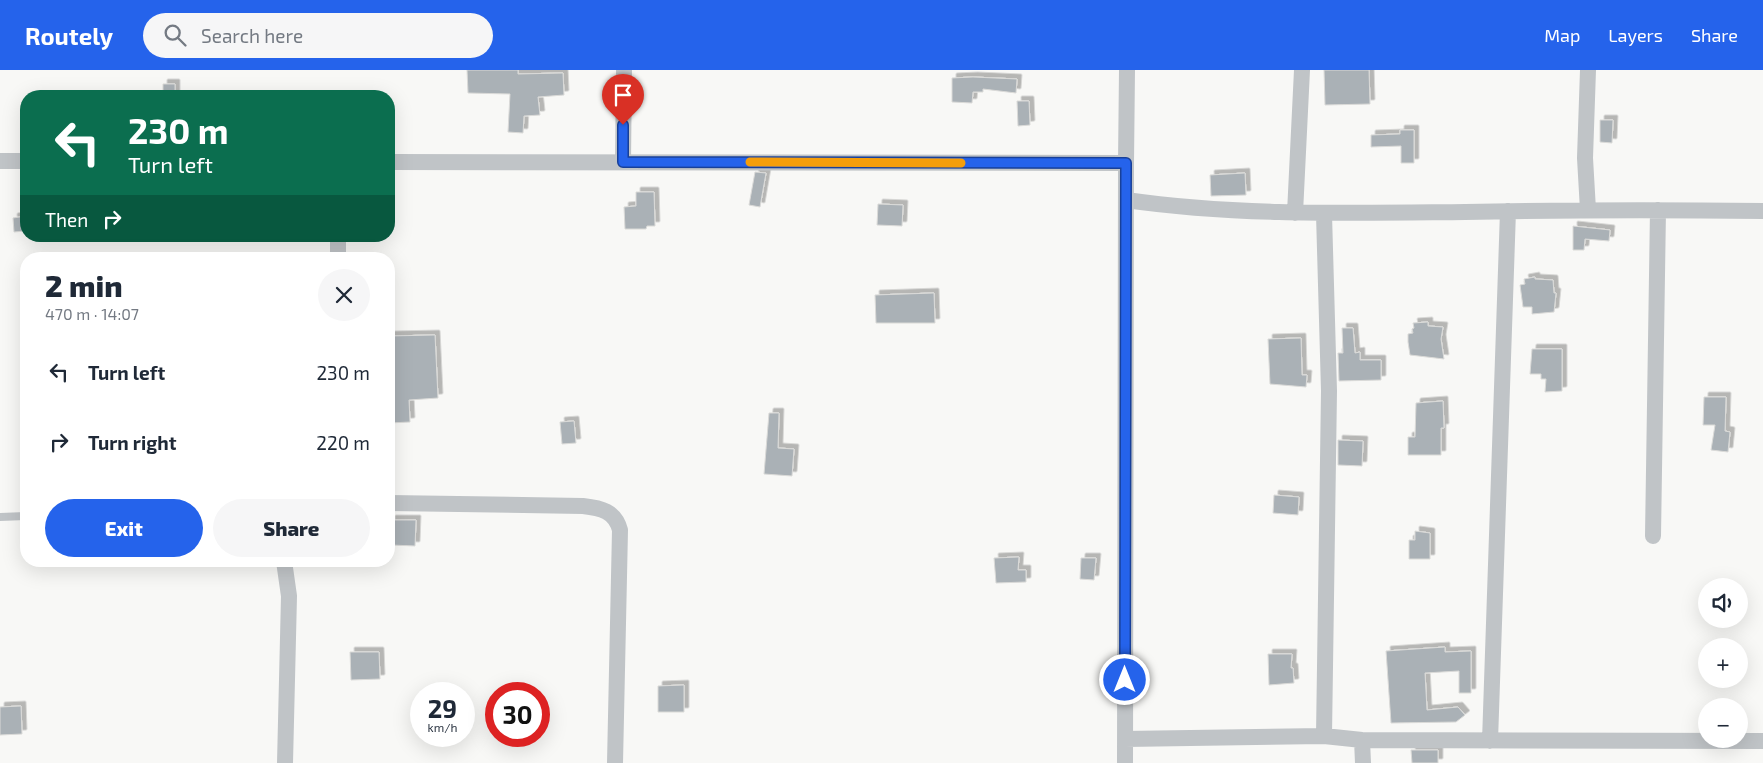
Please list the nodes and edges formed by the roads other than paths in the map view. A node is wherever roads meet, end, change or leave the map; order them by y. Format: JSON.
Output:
{"nodes":[{"id":1,"x":624,"y":70,"type":"edge"},
{"id":2,"x":1127,"y":70,"type":"edge"},
{"id":3,"x":1302,"y":70,"type":"edge"},
{"id":4,"x":1588,"y":70,"type":"edge"},
{"id":5,"x":0,"y":161,"type":"edge"},
{"id":6,"x":20,"y":161,"type":"edge"},
{"id":7,"x":395,"y":162,"type":"edge"},
{"id":8,"x":623,"y":162,"type":"junction"},
{"id":9,"x":1126,"y":163,"type":"junction"},
{"id":10,"x":1126,"y":200,"type":"junction"},
{"id":11,"x":1588,"y":210,"type":"junction"},
{"id":12,"x":1658,"y":210,"type":"junction"},
{"id":13,"x":1508,"y":211,"type":"junction"},
{"id":14,"x":1763,"y":211,"type":"edge"},
{"id":15,"x":1295,"y":213,"type":"junction"},
{"id":16,"x":1324,"y":214,"type":"junction"},
{"id":17,"x":395,"y":503,"type":"edge"},
{"id":18,"x":0,"y":516,"type":"edge"},
{"id":19,"x":20,"y":516,"type":"edge"},
{"id":20,"x":1653,"y":536,"type":"dead end"},
{"id":21,"x":285,"y":567,"type":"edge"},
{"id":22,"x":1324,"y":736,"type":"junction"},
{"id":23,"x":1125,"y":739,"type":"junction"},
{"id":24,"x":1362,"y":740,"type":"junction"},
{"id":25,"x":1490,"y":740,"type":"junction"},
{"id":26,"x":1763,"y":741,"type":"edge"},
{"id":27,"x":286,"y":763,"type":"edge"},
{"id":28,"x":615,"y":763,"type":"edge"},
{"id":29,"x":1125,"y":763,"type":"edge"},
{"id":30,"x":1363,"y":763,"type":"edge"}],
"edges":[{"from":1,"to":8,"type":"street"},
{"from":2,"to":9,"type":"street"},
{"from":3,"to":15,"type":"street"},
{"from":4,"to":11,"type":"street"},
{"from":5,"to":6,"type":"street"},
{"from":7,"to":8,"type":"street"},
{"from":8,"to":9,"type":"street"},
{"from":9,"to":10,"type":"street"},
{"from":10,"to":15,"type":"street"},
{"from":10,"to":23,"type":"street"},
{"from":11,"to":12,"type":"street"},
{"from":11,"to":13,"type":"street"},
{"from":12,"to":14,"type":"street"},
{"from":12,"to":20,"type":"street"},
{"from":13,"to":16,"type":"street"},
{"from":13,"to":25,"type":"street"},
{"from":15,"to":16,"type":"street"},
{"from":16,"to":22,"type":"street"},
{"from":17,"to":28,"type":"street"},
{"from":18,"to":19,"type":"lane"},
{"from":21,"to":27,"type":"street"},
{"from":22,"to":23,"type":"street"},
{"from":22,"to":24,"type":"street"},
{"from":23,"to":29,"type":"street"},
{"from":24,"to":25,"type":"street"},
{"from":24,"to":30,"type":"street"},
{"from":25,"to":26,"type":"street"}]}
